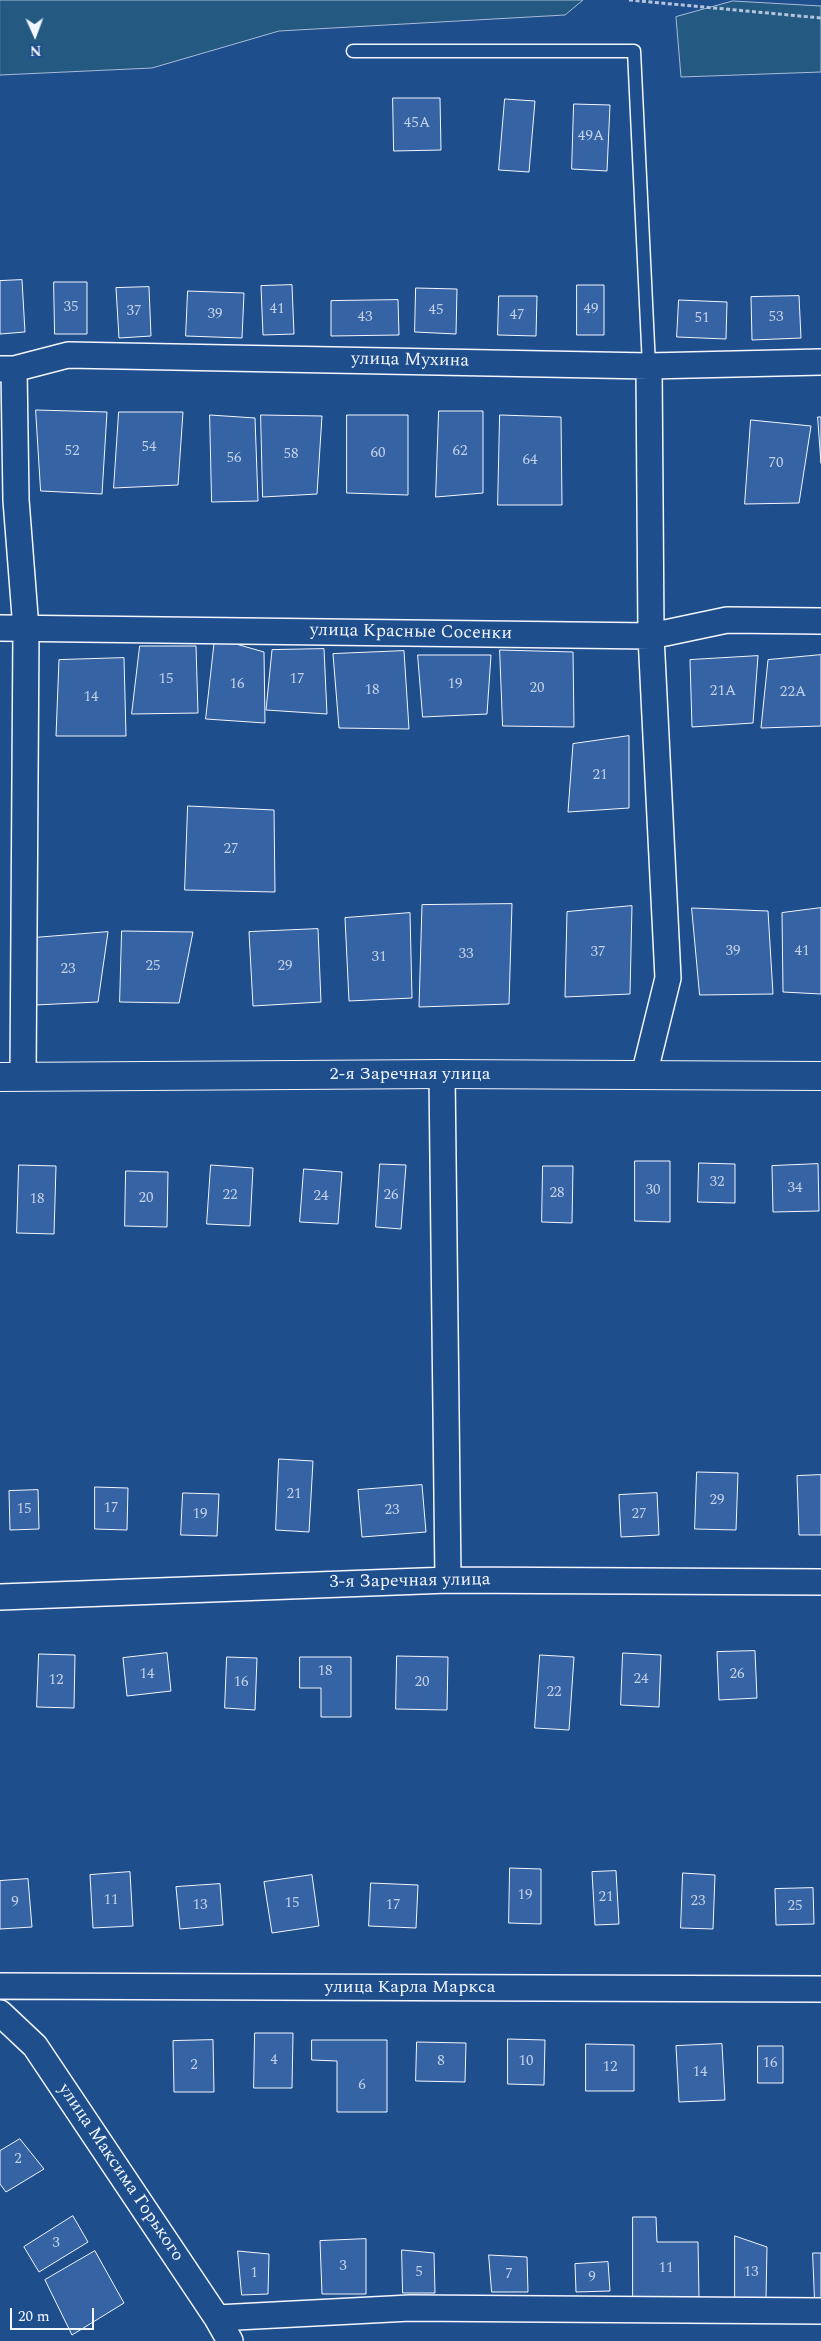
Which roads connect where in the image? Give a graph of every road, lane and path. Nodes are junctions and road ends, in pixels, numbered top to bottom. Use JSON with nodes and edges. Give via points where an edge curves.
{"nodes":[{"id":1,"x":629,"y":0,"type":"edge"},
{"id":2,"x":821,"y":18,"type":"edge"},
{"id":3,"x":353,"y":52,"type":"dead end"},
{"id":4,"x":821,"y":362,"type":"edge"},
{"id":5,"x":649,"y":366,"type":"junction"},
{"id":6,"x":7,"y":369,"type":"edge"},
{"id":7,"x":821,"y":621,"type":"edge"},
{"id":8,"x":0,"y":628,"type":"edge"},
{"id":9,"x":26,"y":628,"type":"junction"},
{"id":10,"x":651,"y":636,"type":"junction"},
{"id":11,"x":442,"y":1074,"type":"junction"},
{"id":12,"x":644,"y":1075,"type":"junction"},
{"id":13,"x":821,"y":1076,"type":"edge"},
{"id":14,"x":11,"y":1077,"type":"edge"},
{"id":15,"x":448,"y":1580,"type":"junction"},
{"id":16,"x":821,"y":1582,"type":"edge"},
{"id":17,"x":0,"y":1596,"type":"edge"},
{"id":18,"x":0,"y":1986,"type":"edge"},
{"id":19,"x":821,"y":1989,"type":"edge"},
{"id":20,"x":0,"y":2013,"type":"edge"},
{"id":21,"x":821,"y":2311,"type":"edge"},
{"id":22,"x":217,"y":2318,"type":"junction"},
{"id":23,"x":230,"y":2341,"type":"edge"}],
"edges":[{"from":1,"to":2,"type":"path"},
{"from":3,"to":5,"type":"lane","via":[[634,51]]},
{"from":4,"to":5,"type":"street","name":"улица Мухина"},
{"from":5,"to":6,"type":"street","name":"улица Мухина","via":[[68,355]]},
{"from":5,"to":10,"type":"street"},
{"from":6,"to":9,"type":"street"},
{"from":7,"to":10,"type":"street","name":"улица Красные Сосенки","via":[[727,620]]},
{"from":8,"to":9,"type":"street","name":"улица Красные Сосенки"},
{"from":9,"to":10,"type":"street","name":"улица Красные Сосенки"},
{"from":9,"to":14,"type":"street"},
{"from":10,"to":12,"type":"street","via":[[668,978]]},
{"from":11,"to":12,"type":"main road","name":"2-я Заречная улица"},
{"from":11,"to":14,"type":"main road","name":"2-я Заречная улица"},
{"from":11,"to":15,"type":"street"},
{"from":12,"to":13,"type":"main road","name":"2-я Заречная улица"},
{"from":15,"to":16,"type":"street","name":"3-я Заречная улица"},
{"from":15,"to":17,"type":"street","name":"3-я Заречная улица"},
{"from":18,"to":19,"type":"street","name":"улица Карла Маркса"},
{"from":20,"to":22,"type":"street","name":"улица Максима Горького","via":[[34,2046]]},
{"from":21,"to":22,"type":"street","via":[[410,2308]]},
{"from":22,"to":23,"type":"street","name":"улица Максима Горького"}]}
